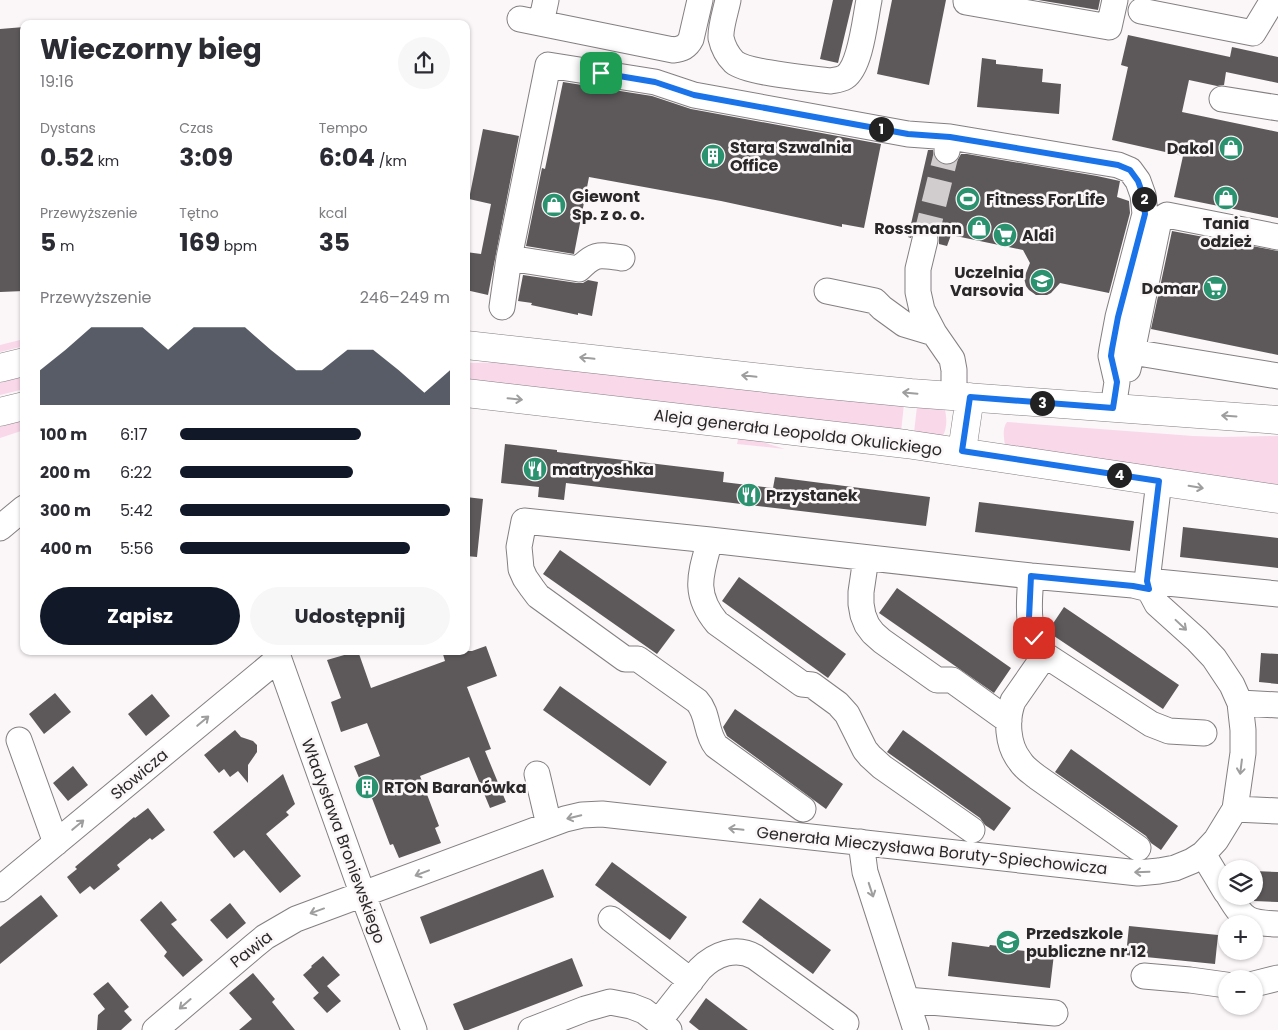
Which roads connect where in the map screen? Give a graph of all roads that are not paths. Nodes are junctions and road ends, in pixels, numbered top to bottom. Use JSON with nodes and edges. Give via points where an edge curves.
{"nodes":[{"id":1,"x":700,"y":0,"type":"edge"},
{"id":2,"x":728,"y":0,"type":"edge"},
{"id":3,"x":869,"y":0,"type":"edge"},
{"id":4,"x":966,"y":0,"type":"edge"},
{"id":5,"x":1115,"y":0,"type":"edge"},
{"id":6,"x":1273,"y":0,"type":"edge"},
{"id":7,"x":1141,"y":11,"type":"dead end"},
{"id":8,"x":536,"y":14,"type":"edge"},
{"id":9,"x":1222,"y":99,"type":"dead end"},
{"id":10,"x":1278,"y":108,"type":"edge"},
{"id":11,"x":1278,"y":237,"type":"edge"},
{"id":12,"x":925,"y":240,"type":"tunnel mouth"},
{"id":13,"x":509,"y":258,"type":"junction"},
{"id":14,"x":622,"y":258,"type":"dead end"},
{"id":15,"x":827,"y":291,"type":"dead end"},
{"id":16,"x":502,"y":307,"type":"dead end"},
{"id":17,"x":934,"y":333,"type":"junction"},
{"id":18,"x":470,"y":345,"type":"edge"},
{"id":19,"x":1122,"y":354,"type":"junction"},
{"id":20,"x":20,"y":363,"type":"edge"},
{"id":21,"x":0,"y":368,"type":"edge"},
{"id":22,"x":1278,"y":376,"type":"edge"},
{"id":23,"x":470,"y":393,"type":"edge"},
{"id":24,"x":1115,"y":395,"type":"junction"},
{"id":25,"x":962,"y":397,"type":"junction"},
{"id":26,"x":20,"y":407,"type":"edge"},
{"id":27,"x":0,"y":412,"type":"edge"},
{"id":28,"x":1278,"y":420,"type":"edge"},
{"id":29,"x":962,"y":451,"type":"junction"},
{"id":30,"x":1159,"y":481,"type":"junction"},
{"id":31,"x":1278,"y":500,"type":"edge"},
{"id":32,"x":20,"y":511,"type":"edge"},
{"id":33,"x":0,"y":528,"type":"edge"},
{"id":34,"x":710,"y":540,"type":"junction"},
{"id":35,"x":866,"y":558,"type":"junction"},
{"id":36,"x":1031,"y":576,"type":"junction"},
{"id":37,"x":1148,"y":585,"type":"junction"},
{"id":38,"x":1278,"y":594,"type":"edge"},
{"id":39,"x":277,"y":655,"type":"edge"},
{"id":40,"x":1045,"y":656,"type":"junction"},
{"id":41,"x":1240,"y":703,"type":"junction"},
{"id":42,"x":1278,"y":705,"type":"edge"},
{"id":43,"x":1009,"y":721,"type":"junction"},
{"id":44,"x":1204,"y":734,"type":"dead end"},
{"id":45,"x":20,"y":740,"type":"dead end"},
{"id":46,"x":537,"y":774,"type":"dead end"},
{"id":47,"x":803,"y":808,"type":"dead end"},
{"id":48,"x":1235,"y":809,"type":"junction"},
{"id":49,"x":1278,"y":811,"type":"edge"},
{"id":50,"x":549,"y":825,"type":"junction"},
{"id":51,"x":972,"y":830,"type":"dead end"},
{"id":52,"x":861,"y":842,"type":"junction"},
{"id":53,"x":56,"y":843,"type":"junction"},
{"id":54,"x":1138,"y":848,"type":"dead end"},
{"id":55,"x":1203,"y":854,"type":"junction"},
{"id":56,"x":1218,"y":879,"type":"edge"},
{"id":57,"x":0,"y":889,"type":"edge"},
{"id":58,"x":363,"y":895,"type":"junction"},
{"id":59,"x":1234,"y":905,"type":"edge"},
{"id":60,"x":611,"y":919,"type":"dead end"},
{"id":61,"x":1278,"y":924,"type":"edge"},
{"id":62,"x":1144,"y":976,"type":"dead end"},
{"id":63,"x":1278,"y":978,"type":"edge"},
{"id":64,"x":690,"y":981,"type":"junction"},
{"id":65,"x":1263,"y":982,"type":"edge"},
{"id":66,"x":1218,"y":984,"type":"edge"},
{"id":67,"x":906,"y":1000,"type":"junction"},
{"id":68,"x":1055,"y":1013,"type":"dead end"},
{"id":69,"x":846,"y":1023,"type":"dead end"},
{"id":70,"x":664,"y":1026,"type":"edge"},
{"id":71,"x":155,"y":1030,"type":"edge"},
{"id":72,"x":414,"y":1030,"type":"edge"},
{"id":73,"x":531,"y":1030,"type":"edge"},
{"id":74,"x":916,"y":1030,"type":"edge"}],
"edges":[{"from":1,"to":8,"type":"street","via":[[689,44],[674,50]]},
{"from":2,"to":3,"type":"street","via":[[721,36],[723,45],[735,62],[754,70],[830,81],[844,77],[854,65]]},
{"from":4,"to":5,"type":"street","via":[[1109,27]]},
{"from":6,"to":7,"type":"street","via":[[1253,33]]},
{"from":9,"to":10,"type":"street"},
{"from":11,"to":19,"type":"street","via":[[1167,215],[1159,220]]},
{"from":12,"to":17,"type":"street","via":[[918,269],[918,292],[922,310]]},
{"from":13,"to":14,"type":"street","via":[[579,269],[598,255]]},
{"from":13,"to":16,"type":"street"},
{"from":13,"to":19,"type":"street","via":[[548,65],[655,82],[694,95],[949,144],[1118,165],[1130,170],[1143,195],[1145,214],[1118,317]]},
{"from":15,"to":17,"type":"street","via":[[874,301],[904,324]]},
{"from":17,"to":25,"type":"street","via":[[952,358]]},
{"from":25,"to":18,"type":"main road","one_way":true},
{"from":19,"to":22,"type":"street"},
{"from":19,"to":24,"type":"street","via":[[1127,370]]},
{"from":20,"to":21,"type":"main road"},
{"from":23,"to":29,"type":"main road","name":"Aleja generała Leopolda Okulickiego","one_way":true},
{"from":24,"to":25,"type":"main road"},
{"from":28,"to":24,"type":"main road","one_way":true},
{"from":25,"to":29,"type":"main road"},
{"from":26,"to":27,"type":"main road"},
{"from":29,"to":30,"type":"main road","name":"Aleja generała Leopolda Okulickiego"},
{"from":30,"to":31,"type":"main road","name":"Aleja generała Leopolda Okulickiego","one_way":true},
{"from":30,"to":37,"type":"street"},
{"from":32,"to":33,"type":"street"},
{"from":34,"to":35,"type":"street"},
{"from":34,"to":47,"type":"street","via":[[524,522],[520,547],[522,568],[538,596],[626,659],[638,659],[697,700],[704,710],[708,733],[716,746]]},
{"from":34,"to":51,"type":"street","via":[[700,585],[705,606],[717,623],[802,684],[812,685],[838,704],[870,756]]},
{"from":35,"to":36,"type":"street"},
{"from":35,"to":43,"type":"street","via":[[861,604],[873,633],[938,680],[952,680]]},
{"from":36,"to":37,"type":"street"},
{"from":36,"to":40,"type":"street","via":[[1031,628]]},
{"from":37,"to":38,"type":"street"},
{"from":37,"to":41,"type":"street","name":"Generała Mieczysława Boruty-Spiechowicza","one_way":true,"via":[[1157,604],[1214,658]]},
{"from":53,"to":39,"type":"street","name":"Słowicza","one_way":true},
{"from":39,"to":58,"type":"street","name":"Władysława Broniewskiego"},
{"from":40,"to":43,"type":"street","via":[[1013,701]]},
{"from":40,"to":44,"type":"street","via":[[1151,724],[1169,731]]},
{"from":41,"to":42,"type":"street"},
{"from":41,"to":48,"type":"street","name":"Generała Mieczysława Boruty-Spiechowicza","one_way":true,"via":[[1243,752]]},
{"from":43,"to":54,"type":"street","via":[[1014,753],[1025,768]]},
{"from":45,"to":53,"type":"street"},
{"from":46,"to":50,"type":"street"},
{"from":48,"to":49,"type":"street"},
{"from":48,"to":55,"type":"street","name":"Generała Mieczysława Boruty-Spiechowicza"},
{"from":52,"to":50,"type":"street","name":"Generała Mieczysława Boruty-Spiechowicza","one_way":true,"via":[[602,814],[582,815]]},
{"from":50,"to":58,"type":"street","name":"Generała Mieczysława Boruty-Spiechowicza","one_way":true},
{"from":55,"to":52,"type":"street","name":"Generała Mieczysława Boruty-Spiechowicza","one_way":true,"via":[[1175,868],[1138,873]]},
{"from":52,"to":67,"type":"street","one_way":true,"via":[[865,872]]},
{"from":53,"to":57,"type":"street","name":"Słowicza"},
{"from":55,"to":56,"type":"street"},
{"from":58,"to":71,"type":"street","name":"Pawia","one_way":true,"via":[[296,919],[265,937]]},
{"from":58,"to":72,"type":"street","name":"Władysława Broniewskiego"},
{"from":59,"to":61,"type":"street","via":[[1251,922]]},
{"from":60,"to":64,"type":"street"},
{"from":62,"to":66,"type":"street"},
{"from":63,"to":65,"type":"street"},
{"from":64,"to":69,"type":"street","via":[[706,963],[721,955],[748,953]]},
{"from":64,"to":70,"type":"street"},
{"from":67,"to":68,"type":"street"},
{"from":67,"to":74,"type":"street"},
{"from":70,"to":73,"type":"street","via":[[644,1011],[610,1002]]}]}
